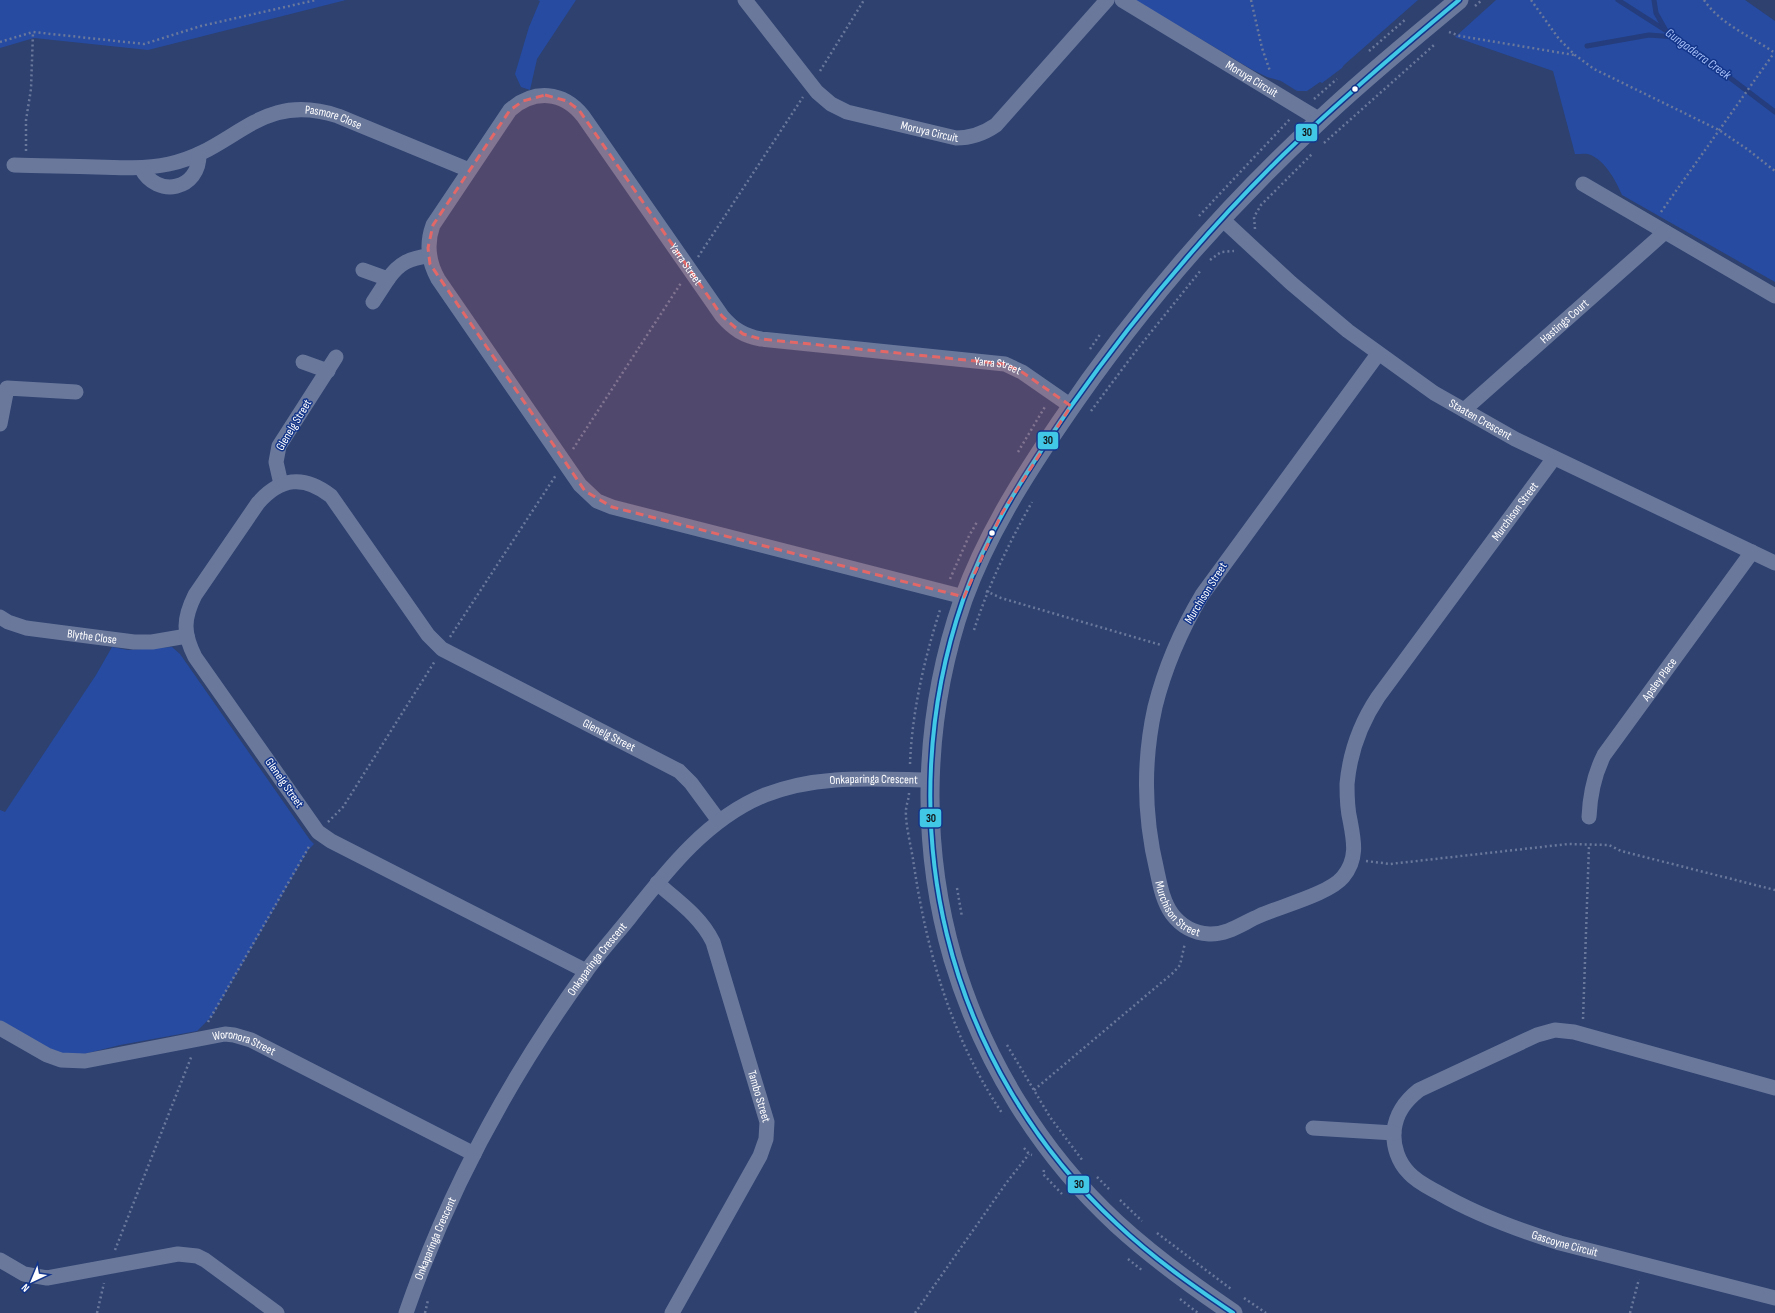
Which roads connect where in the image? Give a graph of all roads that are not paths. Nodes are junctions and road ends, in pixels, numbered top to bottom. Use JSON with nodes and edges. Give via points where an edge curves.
{"nodes":[{"id":1,"x":745,"y":0,"type":"edge"},
{"id":2,"x":1107,"y":0,"type":"edge"},
{"id":3,"x":1122,"y":0,"type":"edge"},
{"id":4,"x":1464,"y":5,"type":"edge"},
{"id":5,"x":1320,"y":120,"type":"junction"},
{"id":6,"x":200,"y":154,"type":"junction"},
{"id":7,"x":20,"y":165,"type":"road end"},
{"id":8,"x":141,"y":168,"type":"junction"},
{"id":9,"x":469,"y":170,"type":"junction"},
{"id":10,"x":1583,"y":184,"type":"dead end"},
{"id":11,"x":1222,"y":219,"type":"junction"},
{"id":12,"x":1665,"y":232,"type":"junction"},
{"id":13,"x":429,"y":256,"type":"junction"},
{"id":14,"x":363,"y":270,"type":"dead end"},
{"id":15,"x":388,"y":279,"type":"junction"},
{"id":16,"x":1775,"y":296,"type":"edge"},
{"id":17,"x":373,"y":302,"type":"dead end"},
{"id":18,"x":1378,"y":354,"type":"junction"},
{"id":19,"x":336,"y":357,"type":"dead end"},
{"id":20,"x":303,"y":362,"type":"dead end"},
{"id":21,"x":328,"y":371,"type":"junction"},
{"id":22,"x":76,"y":392,"type":"dead end"},
{"id":23,"x":1071,"y":406,"type":"junction"},
{"id":24,"x":1464,"y":410,"type":"junction"},
{"id":25,"x":0,"y":424,"type":"edge"},
{"id":26,"x":1554,"y":458,"type":"junction"},
{"id":27,"x":281,"y":484,"type":"junction"},
{"id":28,"x":1752,"y":552,"type":"junction"},
{"id":29,"x":1775,"y":563,"type":"edge"},
{"id":30,"x":967,"y":589,"type":"junction"},
{"id":31,"x":0,"y":617,"type":"edge"},
{"id":32,"x":186,"y":636,"type":"junction"},
{"id":33,"x":930,"y":780,"type":"junction"},
{"id":34,"x":1589,"y":817,"type":"dead end"},
{"id":35,"x":719,"y":821,"type":"junction"},
{"id":36,"x":657,"y":883,"type":"junction"},
{"id":37,"x":586,"y":971,"type":"junction"},
{"id":38,"x":0,"y":1028,"type":"edge"},
{"id":39,"x":1775,"y":1088,"type":"edge"},
{"id":40,"x":1313,"y":1128,"type":"dead end"},
{"id":41,"x":1394,"y":1133,"type":"junction"},
{"id":42,"x":474,"y":1154,"type":"junction"},
{"id":43,"x":0,"y":1260,"type":"edge"},
{"id":44,"x":1774,"y":1296,"type":"edge"},
{"id":45,"x":408,"y":1312,"type":"edge"},
{"id":46,"x":277,"y":1313,"type":"edge"},
{"id":47,"x":672,"y":1313,"type":"edge"},
{"id":48,"x":1233,"y":1313,"type":"edge"}],
"edges":[{"from":1,"to":2,"type":"street","name":"Moruya Circuit","via":[[817,92],[831,104],[847,112],[956,138],[973,137],[996,125]]},
{"from":3,"to":5,"type":"street","name":"Moruya Circuit"},
{"from":4,"to":5,"type":"street","via":[[1354,89]]},
{"from":5,"to":11,"type":"street"},
{"from":6,"to":8,"type":"street","name":"Pasmore Close","via":[[171,164]]},
{"from":6,"to":8,"type":"street","via":[[195,173],[188,181],[174,187],[154,183],[146,177]]},
{"from":6,"to":9,"type":"street","name":"Pasmore Close","via":[[263,117],[301,109],[338,116]]},
{"from":7,"to":8,"type":"street","name":"Pasmore Close"},
{"from":9,"to":13,"type":"street","name":"Yarra Street","via":[[433,225],[429,240]]},
{"from":9,"to":23,"type":"street","name":"Yarra Street","via":[[516,105],[538,96],[560,98],[573,105],[583,116],[722,316],[743,334],[761,339],[996,363],[1014,368]]},
{"from":10,"to":12,"type":"street"},
{"from":11,"to":18,"type":"street","name":"Staaten Crescent","via":[[1319,307]]},
{"from":11,"to":23,"type":"street","via":[[1128,329]]},
{"from":12,"to":16,"type":"street"},
{"from":12,"to":24,"type":"street","name":"Hastings Court"},
{"from":13,"to":15,"type":"street","via":[[406,261],[396,268]]},
{"from":13,"to":30,"type":"street","name":"Yarra Street","via":[[438,280],[580,485],[597,501],[945,593]]},
{"from":14,"to":15,"type":"street"},
{"from":15,"to":17,"type":"street"},
{"from":18,"to":24,"type":"street","name":"Staaten Crescent"},
{"from":18,"to":26,"type":"street","name":"Murchison Street","via":[[1216,574],[1189,616],[1161,684],[1150,732],[1146,781],[1149,830],[1158,878],[1169,909],[1179,922],[1189,929],[1216,934],[1228,930],[1267,912],[1329,889],[1347,872],[1354,850],[1348,802],[1348,770],[1362,724],[1378,697]]},
{"from":19,"to":21,"type":"street","name":"Glenelg Street"},
{"from":20,"to":21,"type":"street"},
{"from":21,"to":27,"type":"street","name":"Glenelg Street","via":[[279,446],[276,462]]},
{"from":22,"to":25,"type":"street","via":[[7,388]]},
{"from":23,"to":30,"type":"street","via":[[1002,513]]},
{"from":24,"to":26,"type":"street","name":"Staaten Crescent"},
{"from":26,"to":28,"type":"street","name":"Staaten Crescent"},
{"from":27,"to":32,"type":"street","name":"Glenelg Street","via":[[268,491],[258,503],[195,595],[187,615]]},
{"from":27,"to":35,"type":"street","name":"Glenelg Street","via":[[312,484],[331,496],[428,635],[442,649],[672,766],[691,783]]},
{"from":28,"to":29,"type":"street","name":"Staaten Crescent"},
{"from":28,"to":34,"type":"street","name":"Apsley Place","via":[[1604,755],[1594,779]]},
{"from":30,"to":33,"type":"street","via":[[948,650],[934,718]]},
{"from":31,"to":32,"type":"street","name":"Blythe Close","via":[[26,628],[134,642],[152,642]]},
{"from":32,"to":37,"type":"street","name":"Glenelg Street","via":[[195,657],[318,832],[331,841]]},
{"from":33,"to":35,"type":"street","name":"Onkaparinga Crescent","via":[[836,779],[800,784],[755,800]]},
{"from":33,"to":48,"type":"street","via":[[932,853],[947,938],[969,1007],[997,1068],[1043,1140],[1071,1177],[1094,1201],[1142,1246]]},
{"from":35,"to":36,"type":"street","name":"Onkaparinga Crescent","via":[[691,846]]},
{"from":36,"to":37,"type":"street","name":"Onkaparinga Crescent"},
{"from":36,"to":47,"type":"street","name":"Tambo Street","via":[[697,917],[713,942],[767,1122],[766,1140],[760,1156]]},
{"from":37,"to":42,"type":"street","name":"Onkaparinga Crescent","via":[[515,1078]]},
{"from":38,"to":42,"type":"street","name":"Woronora Street","via":[[47,1055],[61,1060],[85,1061],[225,1034],[234,1035],[251,1040]]},
{"from":39,"to":41,"type":"street","name":"Gascoyne Circuit","via":[[1582,1034],[1565,1030],[1546,1032],[1426,1086],[1412,1095],[1398,1116]]},
{"from":40,"to":41,"type":"street"},
{"from":41,"to":44,"type":"street","name":"Gascoyne Circuit","via":[[1397,1154],[1408,1172],[1447,1198],[1482,1214],[1560,1243]]},
{"from":42,"to":45,"type":"street","name":"Onkaparinga Crescent","via":[[438,1231]]},
{"from":43,"to":46,"type":"street","via":[[24,1274],[47,1278],[178,1254],[197,1256]]}]}
